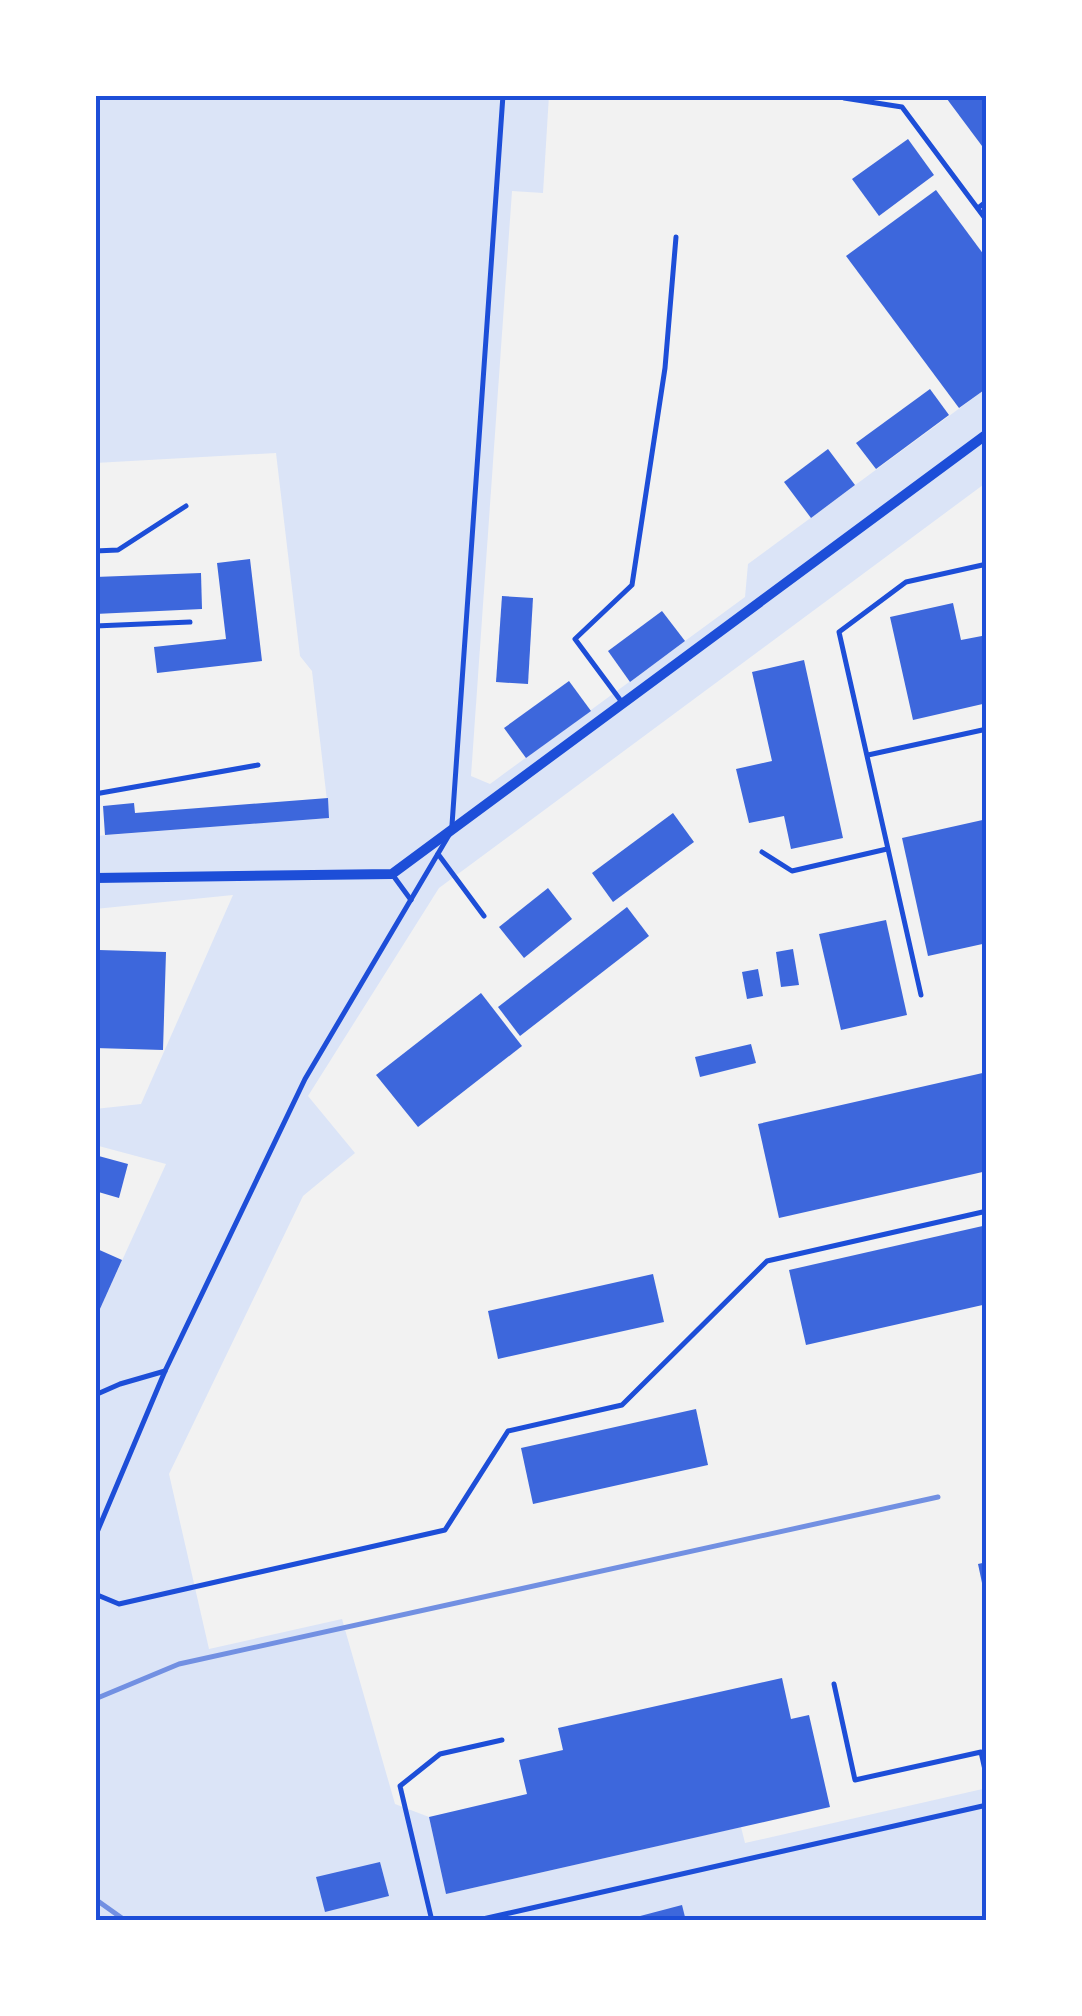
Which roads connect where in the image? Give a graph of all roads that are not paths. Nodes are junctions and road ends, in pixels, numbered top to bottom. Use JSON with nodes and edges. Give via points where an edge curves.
{"nodes":[{"id":1,"x":503,"y":95,"type":"edge"},
{"id":2,"x":844,"y":98,"type":"dead end"},
{"id":3,"x":987,"y":201,"type":"edge"},
{"id":4,"x":978,"y":208,"type":"junction"},
{"id":5,"x":987,"y":221,"type":"edge"},
{"id":6,"x":676,"y":237,"type":"dead end"},
{"id":7,"x":987,"y":434,"type":"edge"},
{"id":8,"x":186,"y":506,"type":"dead end"},
{"id":9,"x":95,"y":551,"type":"edge"},
{"id":10,"x":987,"y":564,"type":"edge"},
{"id":11,"x":190,"y":622,"type":"dead end"},
{"id":12,"x":95,"y":626,"type":"edge"},
{"id":13,"x":623,"y":704,"type":"junction"},
{"id":14,"x":987,"y":728,"type":"edge"},
{"id":15,"x":867,"y":756,"type":"junction"},
{"id":16,"x":258,"y":765,"type":"dead end"},
{"id":17,"x":95,"y":794,"type":"edge"},
{"id":18,"x":452,"y":830,"type":"junction"},
{"id":19,"x":888,"y":849,"type":"junction"},
{"id":20,"x":434,"y":850,"type":"junction"},
{"id":21,"x":762,"y":852,"type":"dead end"},
{"id":22,"x":392,"y":874,"type":"junction"},
{"id":23,"x":95,"y":878,"type":"edge"},
{"id":24,"x":411,"y":900,"type":"junction"},
{"id":25,"x":484,"y":916,"type":"dead end"},
{"id":26,"x":920,"y":995,"type":"dead end"},
{"id":27,"x":987,"y":1211,"type":"edge"},
{"id":28,"x":165,"y":1370,"type":"junction"},
{"id":29,"x":95,"y":1395,"type":"edge"},
{"id":30,"x":95,"y":1537,"type":"edge"},
{"id":31,"x":95,"y":1594,"type":"edge"},
{"id":32,"x":834,"y":1684,"type":"dead end"},
{"id":33,"x":502,"y":1740,"type":"dead end"},
{"id":34,"x":987,"y":1780,"type":"edge"},
{"id":35,"x":987,"y":1805,"type":"edge"},
{"id":36,"x":432,"y":1921,"type":"edge"},
{"id":37,"x":474,"y":1921,"type":"edge"}],
"edges":[{"from":1,"to":18,"type":"lane"},
{"from":2,"to":4,"type":"lane","via":[[902,107]]},
{"from":3,"to":4,"type":"lane"},
{"from":4,"to":5,"type":"lane"},
{"from":6,"to":13,"type":"lane","via":[[665,368],[632,586],[575,639]]},
{"from":7,"to":13,"type":"street"},
{"from":8,"to":9,"type":"lane","via":[[118,550]]},
{"from":10,"to":15,"type":"lane","via":[[906,582],[839,632]]},
{"from":11,"to":12,"type":"lane"},
{"from":13,"to":18,"type":"street"},
{"from":14,"to":15,"type":"lane"},
{"from":15,"to":19,"type":"lane"},
{"from":16,"to":17,"type":"lane"},
{"from":18,"to":20,"type":"street"},
{"from":19,"to":21,"type":"lane","via":[[792,871]]},
{"from":19,"to":26,"type":"lane"},
{"from":20,"to":22,"type":"street"},
{"from":20,"to":24,"type":"lane"},
{"from":20,"to":25,"type":"lane"},
{"from":22,"to":23,"type":"street"},
{"from":22,"to":24,"type":"lane"},
{"from":24,"to":28,"type":"lane","via":[[305,1079]]},
{"from":27,"to":31,"type":"lane","via":[[767,1261],[622,1405],[508,1431],[445,1530],[119,1604]]},
{"from":28,"to":29,"type":"lane"},
{"from":28,"to":30,"type":"lane"},
{"from":32,"to":34,"type":"lane","via":[[855,1780],[981,1752]]},
{"from":33,"to":36,"type":"lane","via":[[440,1754],[400,1786]]},
{"from":35,"to":37,"type":"lane"}]}
